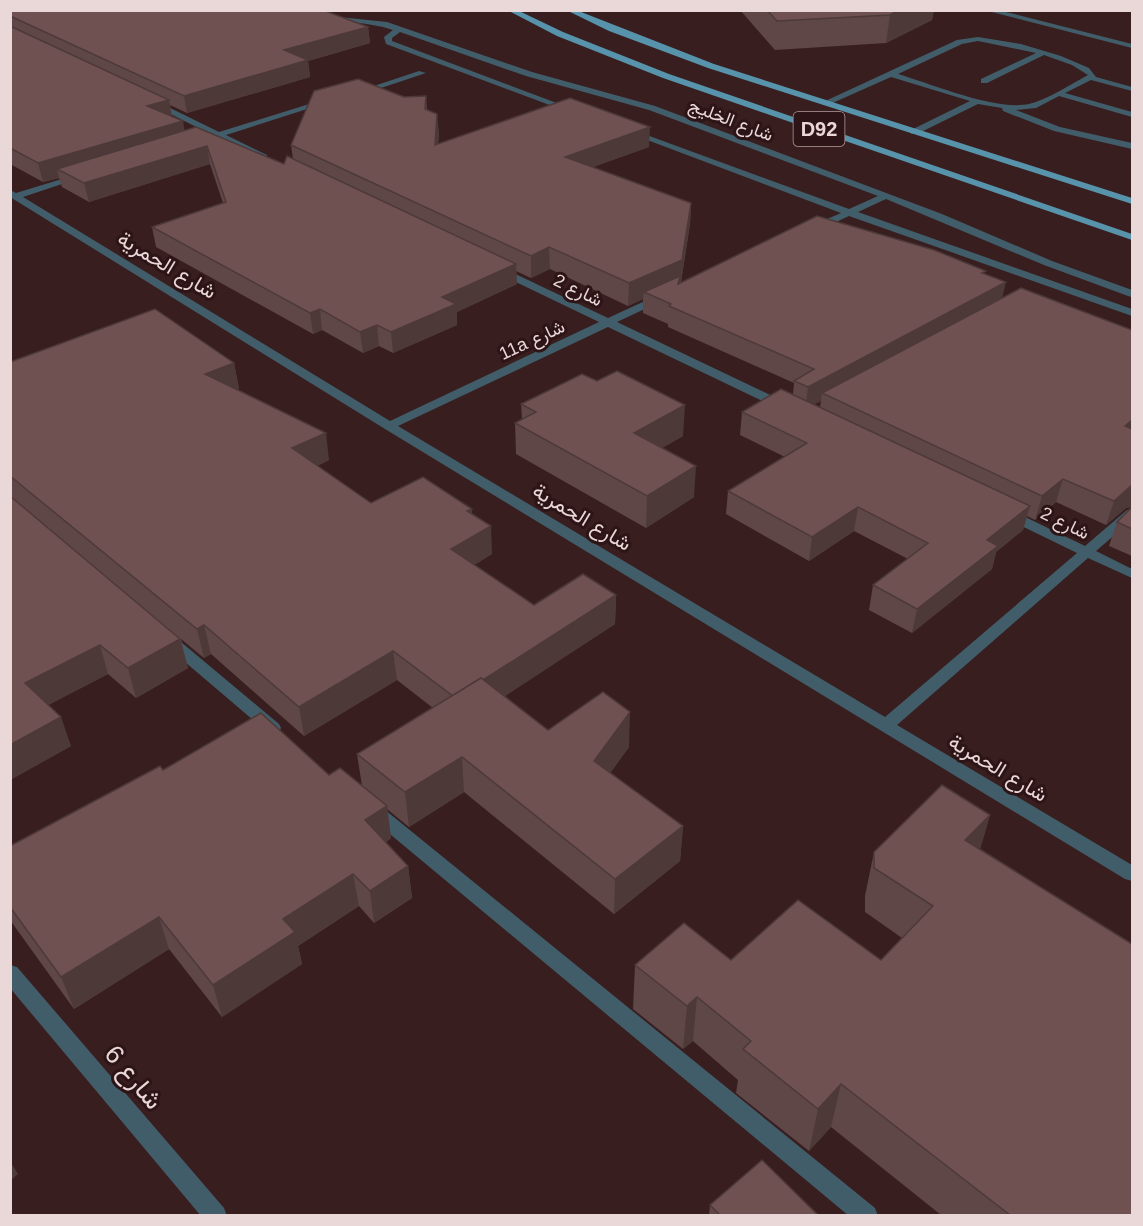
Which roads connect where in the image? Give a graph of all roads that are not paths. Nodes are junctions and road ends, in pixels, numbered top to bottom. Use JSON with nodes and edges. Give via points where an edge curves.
{"nodes":[{"id":1,"x":307,"y":10,"type":"edge"},
{"id":2,"x":510,"y":10,"type":"edge"},
{"id":3,"x":569,"y":10,"type":"edge"},
{"id":4,"x":987,"y":10,"type":"edge"},
{"id":5,"x":399,"y":29,"type":"junction"},
{"id":6,"x":1132,"y":46,"type":"edge"},
{"id":7,"x":1042,"y":53,"type":"junction"},
{"id":8,"x":508,"y":68,"type":"junction"},
{"id":9,"x":422,"y":74,"type":"dead end"},
{"id":10,"x":891,"y":74,"type":"junction"},
{"id":11,"x":481,"y":76,"type":"junction"},
{"id":12,"x":1091,"y":78,"type":"junction"},
{"id":13,"x":984,"y":81,"type":"dead end"},
{"id":14,"x":1132,"y":89,"type":"edge"},
{"id":15,"x":354,"y":94,"type":"edge"},
{"id":16,"x":1059,"y":94,"type":"junction"},
{"id":17,"x":146,"y":100,"type":"edge"},
{"id":18,"x":331,"y":100,"type":"edge"},
{"id":19,"x":977,"y":102,"type":"junction"},
{"id":20,"x":825,"y":103,"type":"junction"},
{"id":21,"x":1001,"y":107,"type":"junction"},
{"id":22,"x":581,"y":113,"type":"edge"},
{"id":23,"x":1132,"y":114,"type":"edge"},
{"id":24,"x":615,"y":126,"type":"edge"},
{"id":25,"x":914,"y":132,"type":"junction"},
{"id":26,"x":212,"y":136,"type":"junction"},
{"id":27,"x":1132,"y":146,"type":"edge"},
{"id":28,"x":274,"y":161,"type":"edge"},
{"id":29,"x":82,"y":176,"type":"edge"},
{"id":30,"x":13,"y":195,"type":"edge"},
{"id":31,"x":886,"y":196,"type":"junction"},
{"id":32,"x":1132,"y":201,"type":"edge"},
{"id":33,"x":850,"y":213,"type":"junction"},
{"id":34,"x":807,"y":232,"type":"edge"},
{"id":35,"x":1132,"y":237,"type":"edge"},
{"id":36,"x":485,"y":263,"type":"edge"},
{"id":37,"x":1048,"y":263,"type":"junction"},
{"id":38,"x":1044,"y":286,"type":"junction"},
{"id":39,"x":671,"y":294,"type":"edge"},
{"id":40,"x":1132,"y":294,"type":"edge"},
{"id":41,"x":1132,"y":313,"type":"edge"},
{"id":42,"x":608,"y":322,"type":"junction"},
{"id":43,"x":794,"y":412,"type":"edge"},
{"id":44,"x":389,"y":426,"type":"junction"},
{"id":45,"x":999,"y":510,"type":"edge"},
{"id":46,"x":1132,"y":513,"type":"edge"},
{"id":47,"x":1086,"y":551,"type":"junction"},
{"id":48,"x":1132,"y":574,"type":"edge"},
{"id":49,"x":160,"y":632,"type":"edge"},
{"id":50,"x":886,"y":725,"type":"junction"},
{"id":51,"x":285,"y":738,"type":"edge"},
{"id":52,"x":359,"y":799,"type":"edge"},
{"id":53,"x":1132,"y":874,"type":"edge"},
{"id":54,"x":10,"y":973,"type":"edge"},
{"id":55,"x":216,"y":1215,"type":"edge"},
{"id":56,"x":867,"y":1215,"type":"edge"}],
"edges":[{"from":1,"to":5,"type":"street","name":"شارع الخليج"},
{"from":2,"to":35,"type":"main road","name":"شارع الخليج","number":"D92","via":[[675,79]]},
{"from":3,"to":20,"type":"main road","number":"D92","via":[[711,66]]},
{"from":4,"to":6,"type":"street"},
{"from":5,"to":8,"type":"street","name":"شارع الخليج"},
{"from":5,"to":11,"type":"street","via":[[388,37],[389,42]]},
{"from":7,"to":10,"type":"street","via":[[1001,40],[968,40]]},
{"from":7,"to":12,"type":"street","via":[[1088,69]]},
{"from":7,"to":13,"type":"street"},
{"from":8,"to":11,"type":"street"},
{"from":8,"to":31,"type":"street","name":"شارع الخليج","via":[[652,108]]},
{"from":9,"to":15,"type":"street"},
{"from":10,"to":19,"type":"street"},
{"from":10,"to":20,"type":"street"},
{"from":11,"to":22,"type":"street"},
{"from":12,"to":14,"type":"street"},
{"from":12,"to":16,"type":"street"},
{"from":16,"to":21,"type":"street","via":[[1033,105]]},
{"from":16,"to":23,"type":"street"},
{"from":17,"to":26,"type":"street"},
{"from":18,"to":26,"type":"street"},
{"from":19,"to":21,"type":"street"},
{"from":19,"to":25,"type":"street"},
{"from":20,"to":25,"type":"main road","number":"D92"},
{"from":21,"to":27,"type":"street","via":[[1051,127]]},
{"from":24,"to":33,"type":"street"},
{"from":25,"to":32,"type":"main road","number":"D92"},
{"from":26,"to":28,"type":"street"},
{"from":29,"to":30,"type":"street"},
{"from":30,"to":44,"type":"street","name":"شارع الحمرية"},
{"from":31,"to":33,"type":"street"},
{"from":31,"to":37,"type":"street","name":"شارع الخليج"},
{"from":33,"to":34,"type":"street"},
{"from":33,"to":38,"type":"street"},
{"from":36,"to":42,"type":"street","name":"شارع 2"},
{"from":37,"to":38,"type":"street"},
{"from":37,"to":40,"type":"street","name":"شارع الخليج"},
{"from":38,"to":41,"type":"street"},
{"from":39,"to":42,"type":"street","name":"11a شارع"},
{"from":42,"to":43,"type":"street","name":"شارع 2"},
{"from":42,"to":44,"type":"street","name":"11a شارع"},
{"from":44,"to":50,"type":"street","name":"شارع الحمرية"},
{"from":45,"to":47,"type":"street","name":"شارع 2"},
{"from":46,"to":47,"type":"street"},
{"from":47,"to":48,"type":"street","name":"شارع 2"},
{"from":47,"to":50,"type":"street"},
{"from":49,"to":51,"type":"street"},
{"from":50,"to":53,"type":"street","name":"شارع الحمرية"},
{"from":52,"to":56,"type":"street"},
{"from":54,"to":55,"type":"street","name":"شارع 6"}]}
